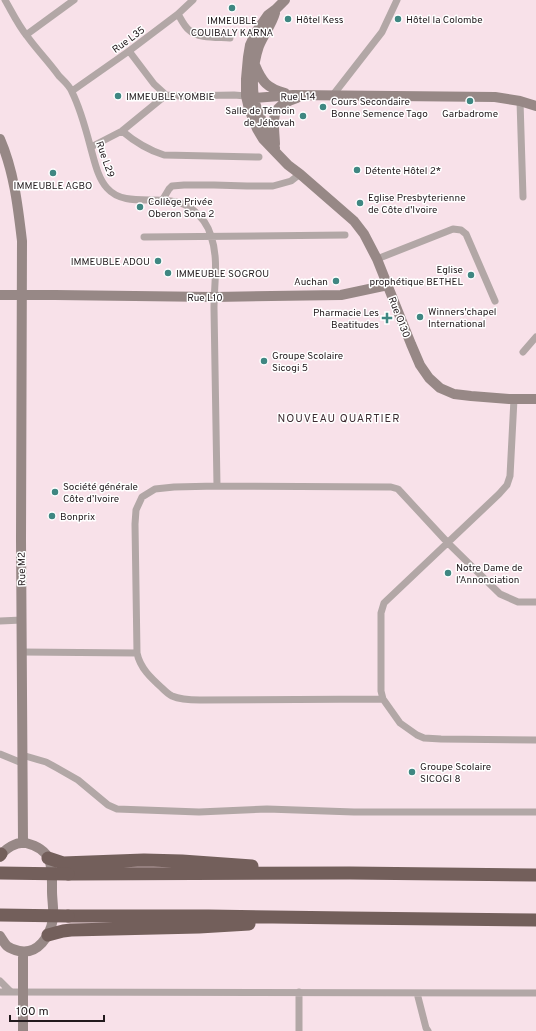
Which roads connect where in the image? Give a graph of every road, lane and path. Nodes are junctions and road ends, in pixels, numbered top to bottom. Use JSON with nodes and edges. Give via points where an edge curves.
{"nodes":[{"id":1,"x":5,"y":0,"type":"edge"},
{"id":2,"x":74,"y":0,"type":"edge"},
{"id":3,"x":193,"y":0,"type":"edge"},
{"id":4,"x":285,"y":0,"type":"edge"},
{"id":5,"x":397,"y":0,"type":"edge"},
{"id":6,"x":276,"y":9,"type":"junction"},
{"id":7,"x":178,"y":14,"type":"junction"},
{"id":8,"x":26,"y":35,"type":"junction"},
{"id":9,"x":230,"y":38,"type":"dead end"},
{"id":10,"x":129,"y":51,"type":"junction"},
{"id":11,"x":255,"y":64,"type":"junction"},
{"id":12,"x":72,"y":91,"type":"junction"},
{"id":13,"x":166,"y":95,"type":"junction"},
{"id":14,"x":293,"y":95,"type":"junction"},
{"id":15,"x":308,"y":95,"type":"junction"},
{"id":16,"x":333,"y":96,"type":"junction"},
{"id":17,"x":250,"y":97,"type":"junction"},
{"id":18,"x":520,"y":101,"type":"junction"},
{"id":19,"x":536,"y":106,"type":"edge"},
{"id":20,"x":122,"y":131,"type":"junction"},
{"id":21,"x":0,"y":139,"type":"edge"},
{"id":22,"x":91,"y":147,"type":"junction"},
{"id":23,"x":275,"y":148,"type":"junction"},
{"id":24,"x":259,"y":157,"type":"dead end"},
{"id":25,"x":281,"y":157,"type":"junction"},
{"id":26,"x":300,"y":174,"type":"junction"},
{"id":27,"x":523,"y":197,"type":"dead end"},
{"id":28,"x":163,"y":200,"type":"junction"},
{"id":29,"x":345,"y":235,"type":"dead end"},
{"id":30,"x":212,"y":236,"type":"junction"},
{"id":31,"x":144,"y":237,"type":"dead end"},
{"id":32,"x":377,"y":259,"type":"junction"},
{"id":33,"x":388,"y":285,"type":"junction"},
{"id":34,"x":0,"y":295,"type":"edge"},
{"id":35,"x":22,"y":296,"type":"junction"},
{"id":36,"x":214,"y":297,"type":"junction"},
{"id":37,"x":495,"y":301,"type":"dead end"},
{"id":38,"x":536,"y":337,"type":"edge"},
{"id":39,"x":523,"y":352,"type":"dead end"},
{"id":40,"x":514,"y":399,"type":"junction"},
{"id":41,"x":536,"y":399,"type":"edge"},
{"id":42,"x":217,"y":486,"type":"junction"},
{"id":43,"x":448,"y":543,"type":"junction"},
{"id":44,"x":536,"y":602,"type":"edge"},
{"id":45,"x":22,"y":620,"type":"junction"},
{"id":46,"x":0,"y":621,"type":"edge"},
{"id":47,"x":22,"y":652,"type":"junction"},
{"id":48,"x":136,"y":652,"type":"junction"},
{"id":49,"x":383,"y":699,"type":"junction"},
{"id":50,"x":536,"y":740,"type":"edge"},
{"id":51,"x":0,"y":754,"type":"edge"},
{"id":52,"x":22,"y":759,"type":"junction"},
{"id":53,"x":536,"y":812,"type":"edge"},
{"id":54,"x":23,"y":843,"type":"junction"},
{"id":55,"x":0,"y":855,"type":"edge"},
{"id":56,"x":48,"y":858,"type":"junction"},
{"id":57,"x":0,"y":873,"type":"edge"},
{"id":58,"x":350,"y":873,"type":"junction"},
{"id":59,"x":536,"y":875,"type":"edge"},
{"id":60,"x":0,"y":915,"type":"edge"},
{"id":61,"x":348,"y":918,"type":"junction"},
{"id":62,"x":501,"y":920,"type":"junction"},
{"id":63,"x":536,"y":920,"type":"edge"},
{"id":64,"x":536,"y":924,"type":"edge"},
{"id":65,"x":0,"y":936,"type":"edge"},
{"id":66,"x":48,"y":936,"type":"junction"},
{"id":67,"x":23,"y":952,"type":"junction"},
{"id":68,"x":0,"y":981,"type":"edge"},
{"id":69,"x":0,"y":992,"type":"edge"},
{"id":70,"x":11,"y":992,"type":"junction"},
{"id":71,"x":23,"y":992,"type":"junction"},
{"id":72,"x":299,"y":992,"type":"junction"},
{"id":73,"x":417,"y":992,"type":"junction"},
{"id":74,"x":536,"y":992,"type":"edge"},
{"id":75,"x":23,"y":1031,"type":"edge"},
{"id":76,"x":299,"y":1031,"type":"edge"},
{"id":77,"x":428,"y":1031,"type":"edge"}],
"edges":[{"from":1,"to":8,"type":"street","name":"Rue L29"},
{"from":2,"to":8,"type":"street"},
{"from":3,"to":7,"type":"street","name":"Rue L35"},
{"from":4,"to":6,"type":"street","name":"Rue O130"},
{"from":5,"to":16,"type":"street","via":[[382,32]]},
{"from":6,"to":11,"type":"street","name":"Rue O130"},
{"from":6,"to":17,"type":"street","name":"Rue O130","via":[[256,32],[250,45],[246,79]]},
{"from":7,"to":9,"type":"street","via":[[188,30],[198,36]]},
{"from":7,"to":10,"type":"street","name":"Rue L35"},
{"from":8,"to":12,"type":"street","name":"Rue L29"},
{"from":10,"to":12,"type":"street","name":"Rue L35"},
{"from":10,"to":13,"type":"street","via":[[154,84]]},
{"from":11,"to":14,"type":"street","via":[[267,85]]},
{"from":11,"to":17,"type":"street","name":"Rue O130"},
{"from":12,"to":22,"type":"street","name":"Rue L29"},
{"from":13,"to":17,"type":"street","name":"Rue L14"},
{"from":13,"to":20,"type":"street"},
{"from":14,"to":15,"type":"street","name":"Rue L14"},
{"from":14,"to":17,"type":"street","name":"Rue L14"},
{"from":15,"to":16,"type":"street","name":"Rue L14"},
{"from":15,"to":23,"type":"street","via":[[287,101],[277,109],[273,123]]},
{"from":16,"to":18,"type":"street","name":"Rue L14","via":[[495,97]]},
{"from":17,"to":23,"type":"street","name":"Rue O130"},
{"from":17,"to":25,"type":"street","name":"Rue O130","via":[[249,110],[262,139]]},
{"from":18,"to":19,"type":"street","name":"Rue L14"},
{"from":18,"to":27,"type":"street"},
{"from":20,"to":22,"type":"street"},
{"from":20,"to":24,"type":"street","via":[[144,147],[164,155]]},
{"from":21,"to":35,"type":"street","name":"Rue M2","via":[[16,195],[22,241]]},
{"from":22,"to":28,"type":"street","name":"Rue L29","via":[[100,178],[109,191],[133,200]]},
{"from":23,"to":25,"type":"street","name":"Rue O130"},
{"from":25,"to":26,"type":"street","name":"Rue O130"},
{"from":26,"to":28,"type":"street","via":[[291,181],[273,186],[172,186]]},
{"from":26,"to":32,"type":"street","name":"Rue O130","via":[[354,221]]},
{"from":28,"to":30,"type":"street","name":"Rue L29","via":[[191,208],[200,216]]},
{"from":29,"to":30,"type":"street"},
{"from":30,"to":31,"type":"street"},
{"from":30,"to":36,"type":"street","name":"Rue L29","via":[[216,260]]},
{"from":32,"to":33,"type":"street","name":"Rue O130"},
{"from":32,"to":37,"type":"street","via":[[453,229],[461,230],[466,234]]},
{"from":33,"to":36,"type":"street","name":"Rue L10","via":[[341,295]]},
{"from":33,"to":40,"type":"street","name":"Rue O130","via":[[420,365],[440,388],[460,395]]},
{"from":34,"to":35,"type":"street","name":"Rue L10"},
{"from":35,"to":36,"type":"street","name":"Rue L10"},
{"from":35,"to":45,"type":"street","name":"Rue M2"},
{"from":36,"to":42,"type":"street","name":"Rue L29"},
{"from":38,"to":39,"type":"street"},
{"from":40,"to":41,"type":"street","name":"Rue O130"},
{"from":40,"to":43,"type":"street","via":[[510,476],[507,485]]},
{"from":42,"to":43,"type":"street","via":[[390,487],[398,489]]},
{"from":42,"to":48,"type":"street","via":[[155,489],[142,497],[136,510],[135,524]]},
{"from":43,"to":44,"type":"street","via":[[500,594],[518,602]]},
{"from":43,"to":49,"type":"street","via":[[384,603],[381,613]]},
{"from":45,"to":46,"type":"street"},
{"from":45,"to":47,"type":"street","name":"Rue M2"},
{"from":47,"to":48,"type":"street"},
{"from":47,"to":52,"type":"street","name":"Rue M2"},
{"from":48,"to":49,"type":"street","via":[[144,670],[154,682],[171,696],[182,699]]},
{"from":49,"to":50,"type":"street","via":[[400,723],[424,738]]},
{"from":51,"to":52,"type":"street"},
{"from":52,"to":53,"type":"street","via":[[46,762],[78,780],[108,805],[117,809],[199,812],[267,809],[354,812]]},
{"from":52,"to":54,"type":"street","name":"Rue M2"},
{"from":54,"to":55,"type":"street","via":[[15,844]]},
{"from":54,"to":56,"type":"street","via":[[35,846]]},
{"from":56,"to":58,"type":"highway","via":[[63,863],[182,861]]},
{"from":56,"to":66,"type":"street","via":[[52,868],[53,919]]},
{"from":57,"to":58,"type":"highway","bridge":true},
{"from":58,"to":59,"type":"highway"},
{"from":60,"to":61,"type":"highway","bridge":true},
{"from":61,"to":62,"type":"highway"},
{"from":61,"to":66,"type":"highway","via":[[199,927],[71,930]]},
{"from":62,"to":63,"type":"highway"},
{"from":62,"to":64,"type":"highway"},
{"from":65,"to":67,"type":"street","via":[[6,945]]},
{"from":66,"to":67,"type":"street","via":[[40,946]]},
{"from":67,"to":71,"type":"street"},
{"from":68,"to":70,"type":"street"},
{"from":69,"to":70,"type":"street"},
{"from":70,"to":71,"type":"street"},
{"from":71,"to":72,"type":"street"},
{"from":71,"to":75,"type":"street"},
{"from":72,"to":73,"type":"street"},
{"from":72,"to":76,"type":"street"},
{"from":73,"to":74,"type":"street"},
{"from":73,"to":77,"type":"street"}]}
